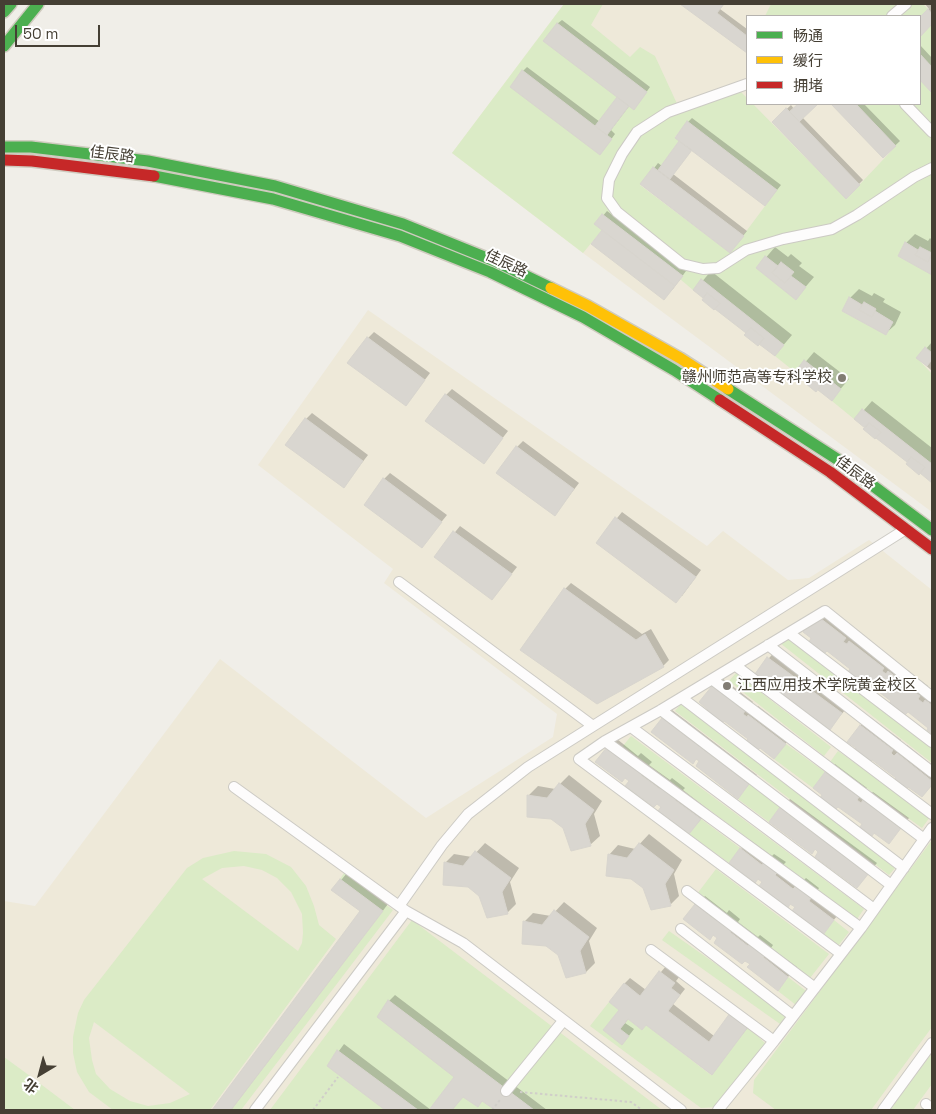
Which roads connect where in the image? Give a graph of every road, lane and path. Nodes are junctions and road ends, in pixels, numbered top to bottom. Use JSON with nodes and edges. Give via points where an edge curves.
{"nodes":[{"id":1,"x":11,"y":4,"type":"edge"},
{"id":2,"x":38,"y":4,"type":"edge"},
{"id":3,"x":906,"y":4,"type":"edge"},
{"id":4,"x":4,"y":12,"type":"edge"},
{"id":5,"x":893,"y":15,"type":"edge"},
{"id":6,"x":4,"y":46,"type":"edge"},
{"id":7,"x":746,"y":84,"type":"edge"},
{"id":8,"x":907,"y":105,"type":"edge"},
{"id":9,"x":932,"y":132,"type":"edge"},
{"id":10,"x":4,"y":147,"type":"edge"},
{"id":11,"x":4,"y":160,"type":"edge"},
{"id":12,"x":932,"y":168,"type":"edge"},
{"id":13,"x":906,"y":529,"type":"junction"},
{"id":14,"x":932,"y":530,"type":"edge"},
{"id":15,"x":932,"y":549,"type":"edge"},
{"id":16,"x":399,"y":582,"type":"dead end"},
{"id":17,"x":789,"y":633,"type":"junction"},
{"id":18,"x":768,"y":645,"type":"junction"},
{"id":19,"x":736,"y":666,"type":"junction"},
{"id":20,"x":713,"y":680,"type":"junction"},
{"id":21,"x":932,"y":697,"type":"edge"},
{"id":22,"x":682,"y":698,"type":"junction"},
{"id":23,"x":661,"y":710,"type":"junction"},
{"id":24,"x":593,"y":726,"type":"junction"},
{"id":25,"x":631,"y":727,"type":"junction"},
{"id":26,"x":605,"y":741,"type":"junction"},
{"id":27,"x":932,"y":742,"type":"edge"},
{"id":28,"x":932,"y":772,"type":"edge"},
{"id":29,"x":234,"y":787,"type":"dead end"},
{"id":30,"x":932,"y":814,"type":"edge"},
{"id":31,"x":932,"y":828,"type":"edge"},
{"id":32,"x":924,"y":839,"type":"junction"},
{"id":33,"x":904,"y":868,"type":"junction"},
{"id":34,"x":891,"y":885,"type":"junction"},
{"id":35,"x":687,"y":891,"type":"dead end"},
{"id":36,"x":403,"y":908,"type":"junction"},
{"id":37,"x":874,"y":909,"type":"junction"},
{"id":38,"x":861,"y":928,"type":"junction"},
{"id":39,"x":681,"y":929,"type":"dead end"},
{"id":40,"x":651,"y":950,"type":"dead end"},
{"id":41,"x":840,"y":954,"type":"junction"},
{"id":42,"x":815,"y":988,"type":"junction"},
{"id":43,"x":793,"y":1016,"type":"junction"},
{"id":44,"x":563,"y":1021,"type":"junction"},
{"id":45,"x":774,"y":1041,"type":"junction"},
{"id":46,"x":932,"y":1043,"type":"edge"},
{"id":47,"x":338,"y":1077,"type":"dead end"},
{"id":48,"x":506,"y":1091,"type":"junction"},
{"id":49,"x":255,"y":1110,"type":"edge"},
{"id":50,"x":313,"y":1110,"type":"edge"},
{"id":51,"x":492,"y":1110,"type":"edge"},
{"id":52,"x":642,"y":1110,"type":"edge"},
{"id":53,"x":681,"y":1110,"type":"edge"},
{"id":54,"x":718,"y":1110,"type":"edge"},
{"id":55,"x":883,"y":1110,"type":"edge"}],
"edges":[{"from":1,"to":4,"type":"main road"},
{"from":2,"to":6,"type":"main road"},
{"from":3,"to":5,"type":"street"},
{"from":7,"to":12,"type":"street","via":[[668,112],[637,132],[608,180],[607,198],[617,212],[682,264],[718,268],[746,250],[832,229],[914,176]]},
{"from":8,"to":9,"type":"street"},
{"from":10,"to":14,"type":"main road","name":"佳辰路","via":[[31,147],[148,161],[275,186],[402,224],[497,262],[588,306],[680,358],[840,461]]},
{"from":11,"to":13,"type":"main road","name":"佳辰路","via":[[145,174],[273,199],[400,236],[490,272],[582,317],[674,370],[830,472]]},
{"from":13,"to":15,"type":"main road","name":"佳辰路"},
{"from":13,"to":24,"type":"street"},
{"from":16,"to":24,"type":"street"},
{"from":17,"to":18,"type":"street"},
{"from":17,"to":21,"type":"street","via":[[825,611]]},
{"from":17,"to":27,"type":"street"},
{"from":18,"to":19,"type":"street"},
{"from":18,"to":28,"type":"street"},
{"from":19,"to":20,"type":"street"},
{"from":19,"to":30,"type":"street"},
{"from":20,"to":22,"type":"street"},
{"from":20,"to":32,"type":"street"},
{"from":22,"to":23,"type":"street"},
{"from":22,"to":33,"type":"street"},
{"from":23,"to":25,"type":"street"},
{"from":23,"to":34,"type":"street"},
{"from":24,"to":36,"type":"street","via":[[528,767],[468,814],[442,845]]},
{"from":25,"to":26,"type":"street"},
{"from":25,"to":37,"type":"street"},
{"from":26,"to":38,"type":"street"},
{"from":26,"to":41,"type":"street","via":[[579,759]]},
{"from":29,"to":36,"type":"street"},
{"from":31,"to":32,"type":"street"},
{"from":32,"to":33,"type":"street"},
{"from":33,"to":34,"type":"street"},
{"from":34,"to":37,"type":"street"},
{"from":35,"to":42,"type":"street"},
{"from":36,"to":44,"type":"street","via":[[463,943]]},
{"from":36,"to":49,"type":"street"},
{"from":37,"to":38,"type":"street"},
{"from":38,"to":41,"type":"street"},
{"from":39,"to":43,"type":"street"},
{"from":40,"to":45,"type":"street"},
{"from":41,"to":42,"type":"street"},
{"from":42,"to":43,"type":"street"},
{"from":43,"to":45,"type":"street"},
{"from":44,"to":48,"type":"street"},
{"from":44,"to":53,"type":"street"},
{"from":45,"to":54,"type":"street"},
{"from":46,"to":55,"type":"street"},
{"from":47,"to":50,"type":"path"},
{"from":48,"to":51,"type":"path"},
{"from":48,"to":52,"type":"path","via":[[631,1102]]}]}
